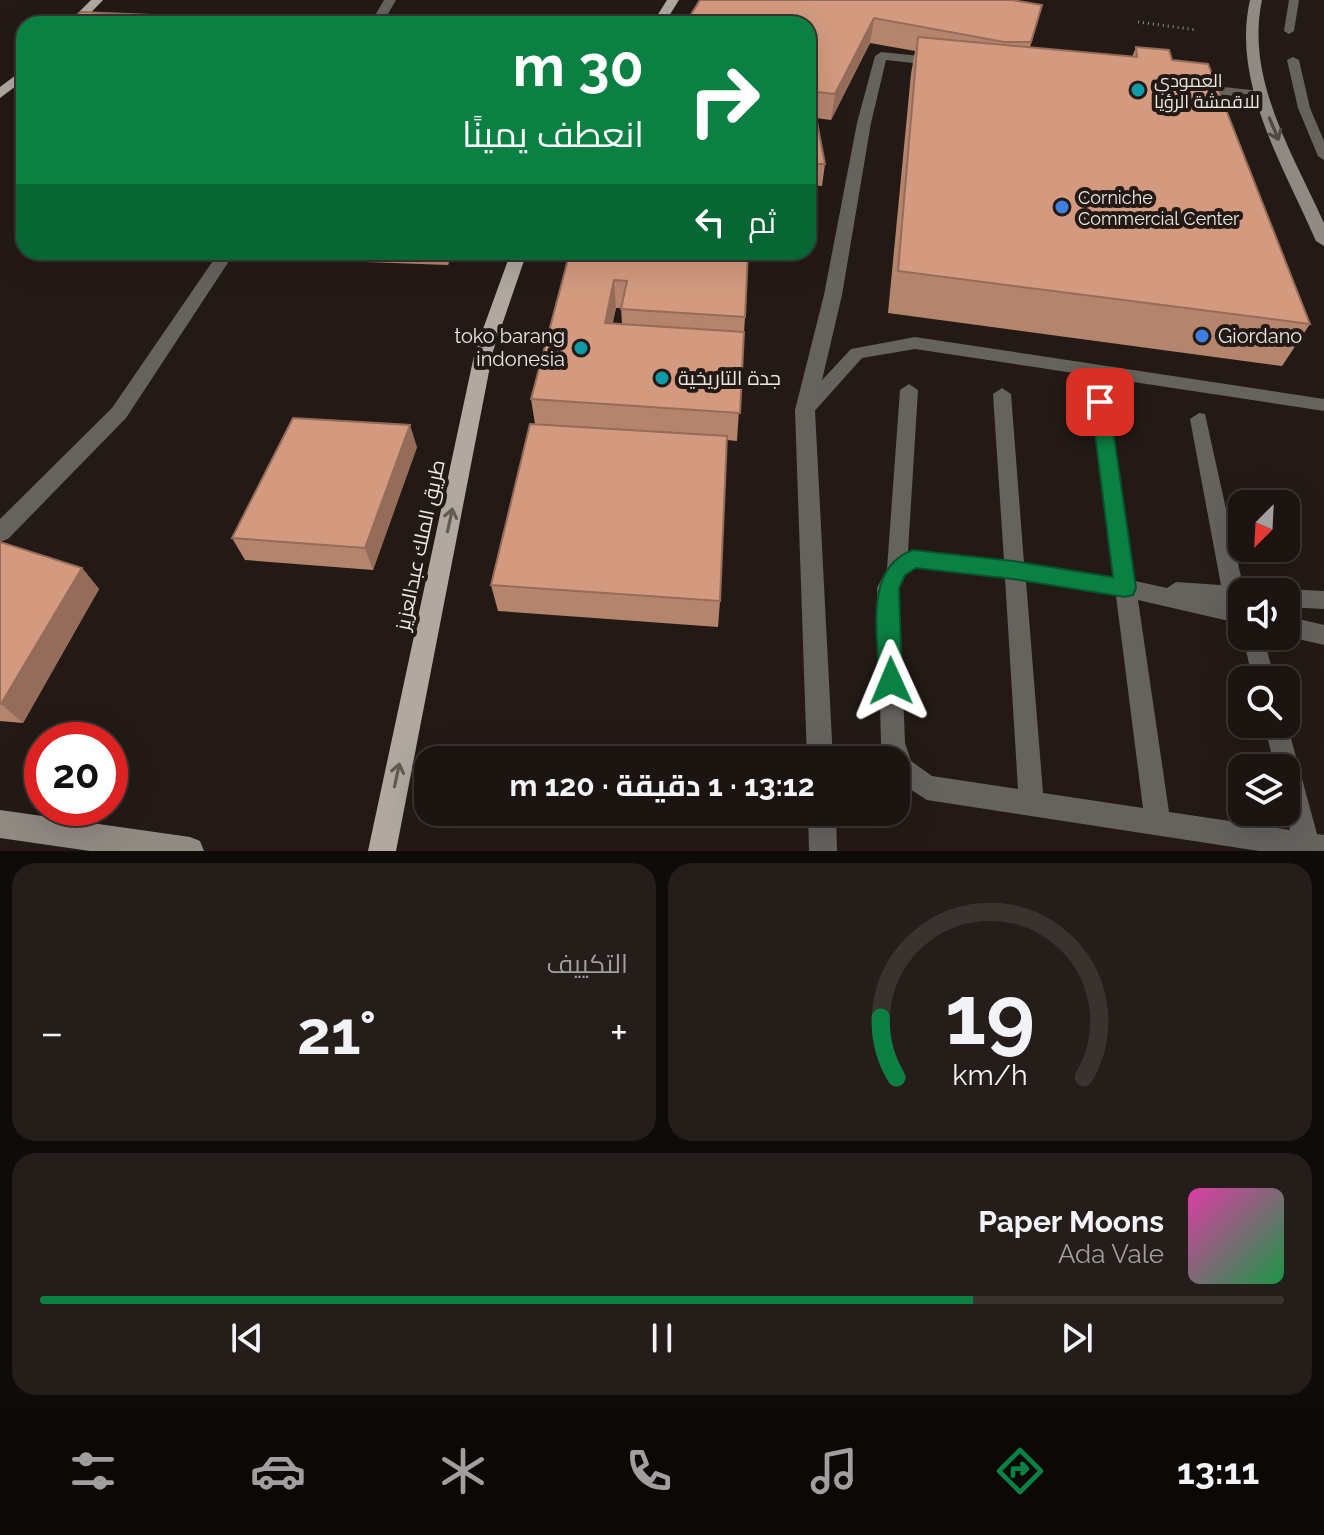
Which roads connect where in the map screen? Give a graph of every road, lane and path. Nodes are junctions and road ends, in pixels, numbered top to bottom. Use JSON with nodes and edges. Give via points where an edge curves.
{"nodes":[{"id":1,"x":97,"y":0,"type":"edge"},
{"id":2,"x":1256,"y":0,"type":"edge"},
{"id":3,"x":1294,"y":0,"type":"edge"},
{"id":4,"x":81,"y":16,"type":"edge"},
{"id":5,"x":1138,"y":22,"type":"dead end"},
{"id":6,"x":1197,"y":30,"type":"dead end"},
{"id":7,"x":1289,"y":31,"type":"dead end"},
{"id":8,"x":1293,"y":60,"type":"dead end"},
{"id":9,"x":960,"y":64,"type":"edge"},
{"id":10,"x":16,"y":80,"type":"edge"},
{"id":11,"x":1182,"y":87,"type":"edge"},
{"id":12,"x":0,"y":94,"type":"edge"},
{"id":13,"x":1261,"y":95,"type":"junction"},
{"id":14,"x":1324,"y":156,"type":"edge"},
{"id":15,"x":1324,"y":241,"type":"edge"},
{"id":16,"x":222,"y":260,"type":"edge"},
{"id":17,"x":516,"y":260,"type":"edge"},
{"id":18,"x":909,"y":390,"type":"dead end"},
{"id":19,"x":1002,"y":394,"type":"dead end"},
{"id":20,"x":1100,"y":402,"type":"dead end"},
{"id":21,"x":1324,"y":405,"type":"edge"},
{"id":22,"x":805,"y":410,"type":"junction"},
{"id":23,"x":1199,"y":419,"type":"dead end"},
{"id":24,"x":0,"y":533,"type":"edge"},
{"id":25,"x":897,"y":569,"type":"junction"},
{"id":26,"x":1013,"y":570,"type":"junction"},
{"id":27,"x":1234,"y":578,"type":"edge"},
{"id":28,"x":1125,"y":588,"type":"junction"},
{"id":29,"x":1300,"y":599,"type":"edge"},
{"id":30,"x":1324,"y":600,"type":"edge"},
{"id":31,"x":1228,"y":601,"type":"edge"},
{"id":32,"x":1300,"y":629,"type":"edge"},
{"id":33,"x":1324,"y":635,"type":"edge"},
{"id":34,"x":1281,"y":738,"type":"edge"},
{"id":35,"x":819,"y":746,"type":"edge"},
{"id":36,"x":1031,"y":804,"type":"junction"},
{"id":37,"x":1158,"y":823,"type":"junction"},
{"id":38,"x":0,"y":824,"type":"edge"},
{"id":39,"x":822,"y":826,"type":"edge"},
{"id":40,"x":1316,"y":846,"type":"edge"},
{"id":41,"x":190,"y":851,"type":"edge"},
{"id":42,"x":382,"y":851,"type":"edge"},
{"id":43,"x":823,"y":851,"type":"edge"}],
"edges":[{"from":1,"to":4,"type":"main road"},
{"from":2,"to":13,"type":"main road","via":[[1250,27]]},
{"from":3,"to":7,"type":"lane"},
{"from":5,"to":6,"type":"path"},
{"from":8,"to":14,"type":"lane","via":[[1304,108]]},
{"from":9,"to":22,"type":"street","via":[[881,56]]},
{"from":10,"to":12,"type":"main road"},
{"from":11,"to":13,"type":"street"},
{"from":13,"to":15,"type":"main road","one_way":true},
{"from":16,"to":24,"type":"street","via":[[119,413]]},
{"from":42,"to":17,"type":"main road","name":"طريق الملك عبدالعزيز","one_way":true,"via":[[484,351]]},
{"from":18,"to":25,"type":"lane"},
{"from":19,"to":26,"type":"lane"},
{"from":20,"to":28,"type":"lane"},
{"from":21,"to":22,"type":"lane","via":[[915,343],[857,353]]},
{"from":22,"to":35,"type":"street"},
{"from":23,"to":27,"type":"lane"},
{"from":25,"to":26,"type":"lane","via":[[913,559]]},
{"from":25,"to":36,"type":"lane","via":[[888,588],[893,743],[902,769],[927,788]]},
{"from":26,"to":28,"type":"lane"},
{"from":26,"to":36,"type":"lane"},
{"from":28,"to":31,"type":"lane"},
{"from":28,"to":37,"type":"lane"},
{"from":29,"to":30,"type":"lane"},
{"from":32,"to":33,"type":"lane"},
{"from":34,"to":40,"type":"lane"},
{"from":36,"to":37,"type":"lane"},
{"from":37,"to":40,"type":"lane"},
{"from":38,"to":41,"type":"main road"},
{"from":39,"to":43,"type":"street"}]}
